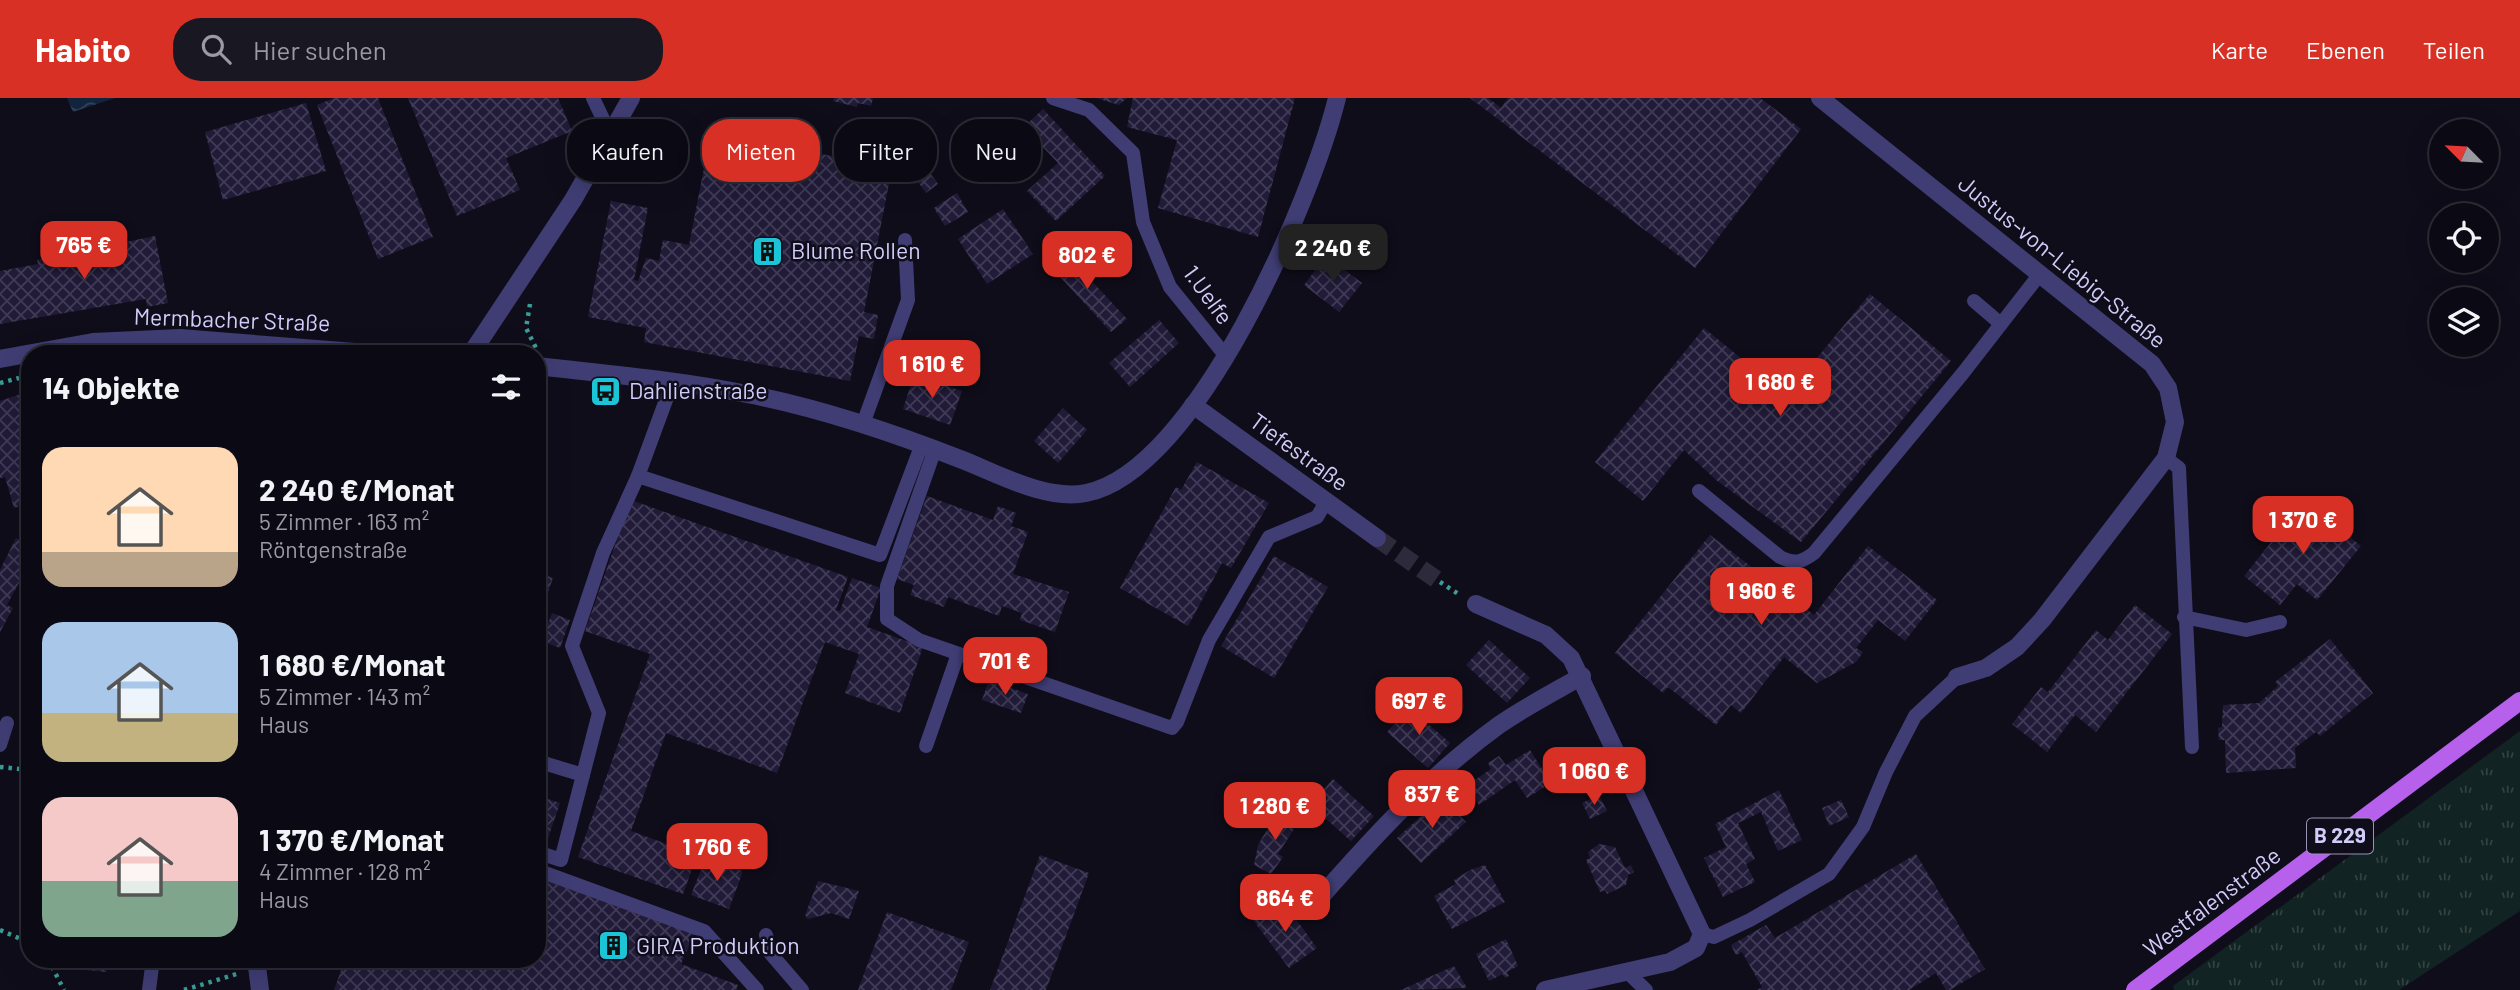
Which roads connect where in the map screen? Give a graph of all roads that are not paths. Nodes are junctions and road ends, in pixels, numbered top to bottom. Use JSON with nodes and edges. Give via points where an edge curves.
{"nodes":[{"id":1,"x":593,"y":98,"type":"edge"},
{"id":2,"x":631,"y":98,"type":"edge"},
{"id":3,"x":1052,"y":98,"type":"edge"},
{"id":4,"x":1337,"y":98,"type":"edge"},
{"id":5,"x":1820,"y":98,"type":"edge"},
{"id":6,"x":603,"y":119,"type":"edge"},
{"id":7,"x":620,"y":119,"type":"edge"},
{"id":8,"x":583,"y":182,"type":"edge"},
{"id":9,"x":905,"y":240,"type":"dead end"},
{"id":10,"x":2040,"y":274,"type":"junction"},
{"id":11,"x":1974,"y":301,"type":"dead end"},
{"id":12,"x":2001,"y":324,"type":"junction"},
{"id":13,"x":77,"y":345,"type":"edge"},
{"id":14,"x":268,"y":345,"type":"edge"},
{"id":15,"x":477,"y":345,"type":"edge"},
{"id":16,"x":21,"y":355,"type":"edge"},
{"id":17,"x":1225,"y":355,"type":"junction"},
{"id":18,"x":0,"y":359,"type":"edge"},
{"id":19,"x":546,"y":367,"type":"edge"},
{"id":20,"x":673,"y":381,"type":"junction"},
{"id":21,"x":1193,"y":405,"type":"junction"},
{"id":22,"x":863,"y":424,"type":"junction"},
{"id":23,"x":929,"y":447,"type":"junction"},
{"id":24,"x":2166,"y":458,"type":"junction"},
{"id":25,"x":638,"y":476,"type":"junction"},
{"id":26,"x":1699,"y":491,"type":"dead end"},
{"id":27,"x":1326,"y":502,"type":"junction"},
{"id":28,"x":1377,"y":538,"type":"tunnel mouth"},
{"id":29,"x":1476,"y":604,"type":"dead end"},
{"id":30,"x":2184,"y":617,"type":"junction"},
{"id":31,"x":2280,"y":622,"type":"dead end"},
{"id":32,"x":958,"y":654,"type":"junction"},
{"id":33,"x":1582,"y":676,"type":"junction"},
{"id":34,"x":1957,"y":677,"type":"joint"},
{"id":35,"x":2520,"y":701,"type":"edge"},
{"id":36,"x":6,"y":723,"type":"dead end"},
{"id":37,"x":0,"y":745,"type":"edge"},
{"id":38,"x":926,"y":746,"type":"dead end"},
{"id":39,"x":2192,"y":747,"type":"dead end"},
{"id":40,"x":546,"y":764,"type":"edge"},
{"id":41,"x":583,"y":775,"type":"junction"},
{"id":42,"x":546,"y":855,"type":"edge"},
{"id":43,"x":546,"y":873,"type":"edge"},
{"id":44,"x":1318,"y":900,"type":"dead end"},
{"id":45,"x":1702,"y":934,"type":"junction"},
{"id":46,"x":766,"y":935,"type":"dead end"},
{"id":47,"x":152,"y":968,"type":"edge"},
{"id":48,"x":258,"y":968,"type":"edge"},
{"id":49,"x":1626,"y":971,"type":"junction"},
{"id":50,"x":149,"y":990,"type":"edge"},
{"id":51,"x":260,"y":990,"type":"edge"},
{"id":52,"x":757,"y":990,"type":"edge"},
{"id":53,"x":803,"y":990,"type":"edge"},
{"id":54,"x":1545,"y":990,"type":"edge"},
{"id":55,"x":1646,"y":990,"type":"edge"},
{"id":56,"x":2135,"y":990,"type":"edge"}],
"edges":[{"from":1,"to":6,"type":"lane"},
{"from":2,"to":7,"type":"street"},
{"from":3,"to":17,"type":"lane","name":"1.Uelfe","via":[[1089,110],[1133,153],[1143,222],[1170,286]]},
{"from":4,"to":17,"type":"street","via":[[1299,214]]},
{"from":5,"to":10,"type":"street","name":"Justus-von-Liebig-Straße"},
{"from":8,"to":15,"type":"street"},
{"from":9,"to":22,"type":"lane","via":[[908,300]]},
{"from":10,"to":12,"type":"lane"},
{"from":10,"to":24,"type":"street","name":"Justus-von-Liebig-Straße","via":[[2152,364],[2168,388],[2175,422]]},
{"from":11,"to":12,"type":"lane"},
{"from":12,"to":26,"type":"lane","via":[[1852,508],[1801,562],[1780,557]]},
{"from":13,"to":14,"type":"street","name":"Mermbacher Straße","via":[[180,338]]},
{"from":16,"to":18,"type":"street","name":"Mermbacher Straße"},
{"from":17,"to":21,"type":"street"},
{"from":19,"to":20,"type":"street"},
{"from":20,"to":22,"type":"street","via":[[748,394]]},
{"from":20,"to":25,"type":"lane"},
{"from":21,"to":23,"type":"street","via":[[1128,476],[1084,494],[1027,485]]},
{"from":21,"to":27,"type":"street","name":"Tiefestraße"},
{"from":22,"to":23,"type":"street"},
{"from":23,"to":25,"type":"lane","via":[[880,555]]},
{"from":23,"to":32,"type":"lane","via":[[887,586],[887,620],[919,640]]},
{"from":24,"to":30,"type":"lane","via":[[2179,468]]},
{"from":24,"to":34,"type":"street","name":"Justus-von-Liebig-Straße","via":[[2017,647],[1986,668]]},
{"from":25,"to":41,"type":"lane","via":[[603,553],[572,646],[599,713]]},
{"from":27,"to":28,"type":"street","name":"Tiefestraße"},
{"from":27,"to":32,"type":"lane","via":[[1317,517],[1269,537],[1209,640],[1172,728]]},
{"from":29,"to":33,"type":"street","via":[[1546,635],[1559,644]]},
{"from":30,"to":31,"type":"lane","via":[[2246,630]]},
{"from":30,"to":39,"type":"lane"},
{"from":32,"to":38,"type":"lane"},
{"from":33,"to":44,"type":"street","via":[[1500,724],[1442,770],[1386,822]]},
{"from":33,"to":45,"type":"street"},
{"from":34,"to":45,"type":"lane","via":[[1915,716],[1863,827],[1829,874],[1750,920],[1714,937]]},
{"from":35,"to":56,"type":"main road","name":"Westfalenstraße","number":"B 229"},
{"from":36,"to":37,"type":"lane"},
{"from":40,"to":41,"type":"lane"},
{"from":41,"to":42,"type":"lane","via":[[561,860]]},
{"from":43,"to":52,"type":"lane","via":[[704,931]]},
{"from":45,"to":49,"type":"street","via":[[1688,955]]},
{"from":46,"to":53,"type":"lane","via":[[771,954]]},
{"from":47,"to":50,"type":"lane"},
{"from":48,"to":51,"type":"street"},
{"from":49,"to":54,"type":"street"},
{"from":49,"to":55,"type":"lane"}]}
